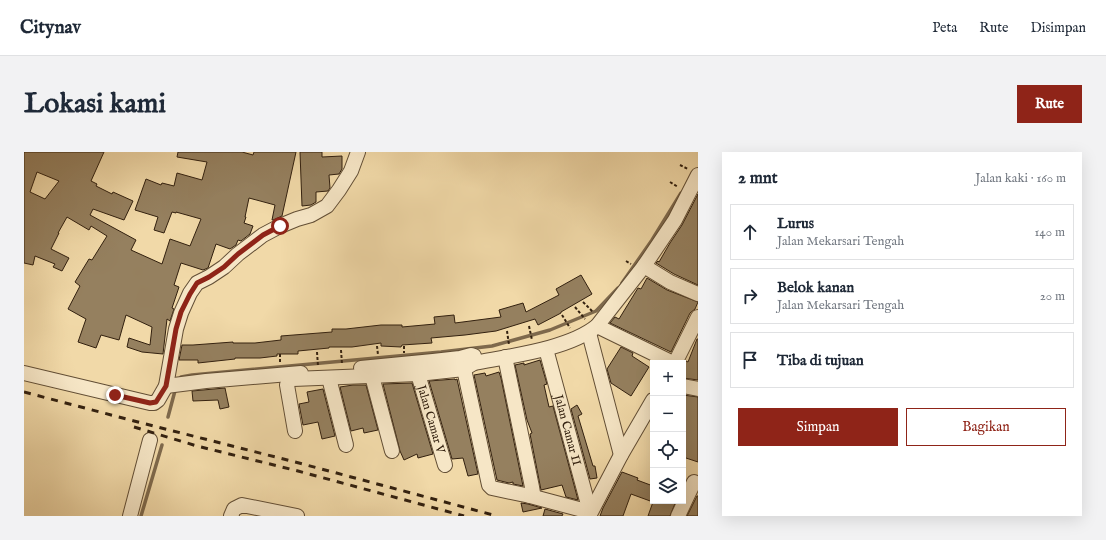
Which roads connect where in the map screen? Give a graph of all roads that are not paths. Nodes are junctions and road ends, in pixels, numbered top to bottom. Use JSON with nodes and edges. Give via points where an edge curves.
{"nodes":[{"id":1,"x":358,"y":152,"type":"edge"},
{"id":2,"x":694,"y":173,"type":"edge"},
{"id":3,"x":644,"y":266,"type":"junction"},
{"id":4,"x":698,"y":294,"type":"edge"},
{"id":5,"x":698,"y":317,"type":"edge"},
{"id":6,"x":592,"y":324,"type":"junction"},
{"id":7,"x":546,"y":349,"type":"junction"},
{"id":8,"x":507,"y":351,"type":"junction"},
{"id":9,"x":668,"y":360,"type":"edge"},
{"id":10,"x":676,"y":360,"type":"edge"},
{"id":11,"x":469,"y":366,"type":"junction"},
{"id":12,"x":24,"y":373,"type":"edge"},
{"id":13,"x":418,"y":374,"type":"junction"},
{"id":14,"x":372,"y":376,"type":"junction"},
{"id":15,"x":329,"y":378,"type":"junction"},
{"id":16,"x":173,"y":385,"type":"junction"},
{"id":17,"x":686,"y":387,"type":"edge"},
{"id":18,"x":698,"y":389,"type":"edge"},
{"id":19,"x":650,"y":405,"type":"edge"},
{"id":20,"x":294,"y":431,"type":"dead end"},
{"id":21,"x":150,"y":440,"type":"dead end"},
{"id":22,"x":346,"y":445,"type":"dead end"},
{"id":23,"x":392,"y":452,"type":"dead end"},
{"id":24,"x":621,"y":455,"type":"junction"},
{"id":25,"x":445,"y":465,"type":"dead end"},
{"id":26,"x":694,"y":482,"type":"dead end"},
{"id":27,"x":530,"y":496,"type":"junction"},
{"id":28,"x":589,"y":514,"type":"edge"},
{"id":29,"x":130,"y":516,"type":"edge"},
{"id":30,"x":231,"y":516,"type":"edge"},
{"id":31,"x":297,"y":516,"type":"edge"},
{"id":32,"x":678,"y":516,"type":"edge"}],
"edges":[{"from":1,"to":16,"type":"street","via":[[351,171],[327,206],[263,235],[224,267],[197,283],[181,312],[176,329]]},
{"from":2,"to":3,"type":"street","via":[[675,220]]},
{"from":3,"to":4,"type":"street","via":[[670,282]]},
{"from":3,"to":6,"type":"street"},
{"from":5,"to":10,"type":"street"},
{"from":6,"to":7,"type":"street"},
{"from":6,"to":9,"type":"street"},
{"from":6,"to":24,"type":"street"},
{"from":7,"to":8,"type":"street"},
{"from":7,"to":28,"type":"street","name":"Jalan Camar II"},
{"from":8,"to":11,"type":"street"},
{"from":8,"to":27,"type":"street","via":[[533,493]]},
{"from":11,"to":13,"type":"street"},
{"from":11,"to":16,"type":"street","via":[[476,360],[471,355],[433,362],[206,380]]},
{"from":11,"to":27,"type":"street","via":[[489,486]]},
{"from":12,"to":16,"type":"street","via":[[150,403],[156,402]]},
{"from":13,"to":14,"type":"street"},
{"from":13,"to":25,"type":"street","name":"Jalan Camar V"},
{"from":14,"to":15,"type":"street"},
{"from":14,"to":23,"type":"street"},
{"from":15,"to":20,"type":"street","via":[[289,380],[287,385]]},
{"from":15,"to":22,"type":"street"},
{"from":17,"to":18,"type":"street"},
{"from":19,"to":24,"type":"street"},
{"from":21,"to":29,"type":"street"},
{"from":24,"to":28,"type":"street"},
{"from":26,"to":32,"type":"street"},
{"from":27,"to":28,"type":"street"},
{"from":30,"to":31,"type":"street","via":[[234,509],[242,505]]}]}
